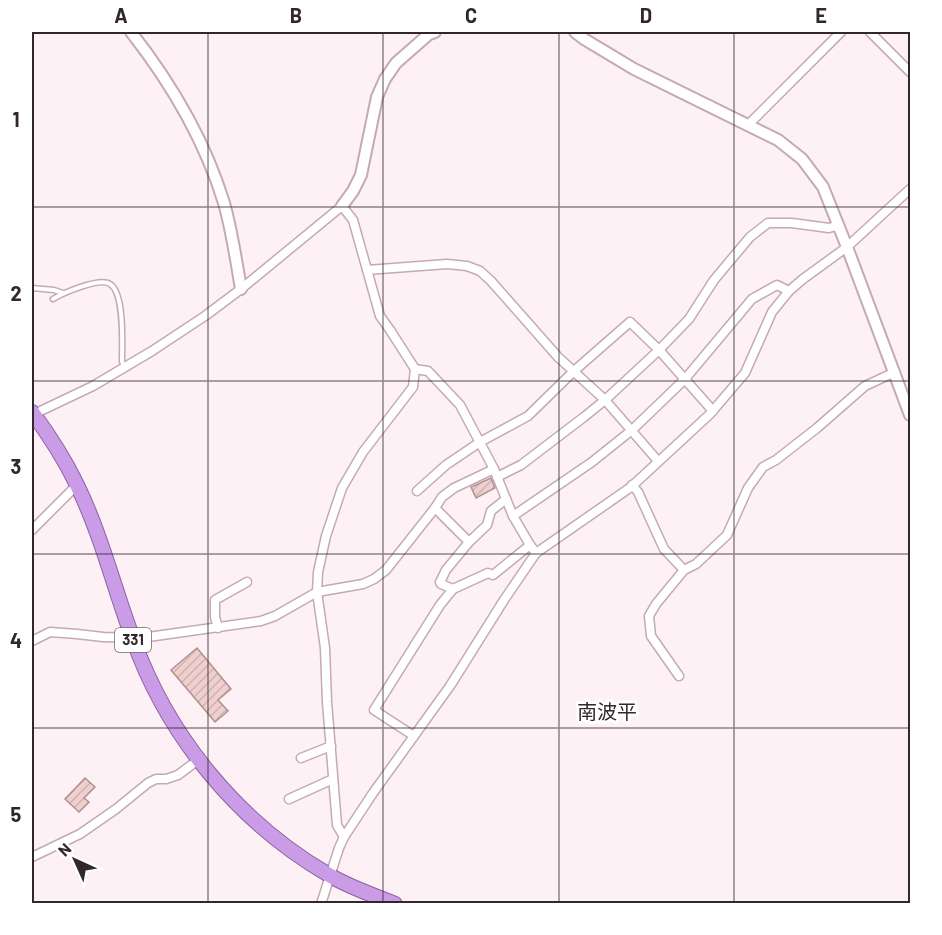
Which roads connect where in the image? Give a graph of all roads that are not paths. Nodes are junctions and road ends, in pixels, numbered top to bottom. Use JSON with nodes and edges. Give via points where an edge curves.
{"nodes":[{"id":1,"x":131,"y":32,"type":"edge"},
{"id":2,"x":435,"y":32,"type":"edge"},
{"id":3,"x":575,"y":32,"type":"edge"},
{"id":4,"x":841,"y":32,"type":"edge"},
{"id":5,"x":870,"y":32,"type":"edge"},
{"id":6,"x":910,"y":72,"type":"edge"},
{"id":7,"x":748,"y":125,"type":"junction"},
{"id":8,"x":910,"y":189,"type":"edge"},
{"id":9,"x":342,"y":206,"type":"junction"},
{"id":10,"x":839,"y":225,"type":"junction"},
{"id":11,"x":847,"y":247,"type":"junction"},
{"id":12,"x":367,"y":270,"type":"junction"},
{"id":13,"x":32,"y":288,"type":"edge"},
{"id":14,"x":241,"y":289,"type":"junction"},
{"id":15,"x":789,"y":291,"type":"junction"},
{"id":16,"x":64,"y":294,"type":"junction"},
{"id":17,"x":53,"y":299,"type":"dead end"},
{"id":18,"x":659,"y":350,"type":"junction"},
{"id":19,"x":124,"y":369,"type":"junction"},
{"id":20,"x":415,"y":369,"type":"junction"},
{"id":21,"x":574,"y":371,"type":"junction"},
{"id":22,"x":895,"y":372,"type":"junction"},
{"id":23,"x":685,"y":379,"type":"junction"},
{"id":24,"x":908,"y":395,"type":"edge"},
{"id":25,"x":605,"y":400,"type":"junction"},
{"id":26,"x":713,"y":411,"type":"junction"},
{"id":27,"x":32,"y":414,"type":"edge"},
{"id":28,"x":910,"y":415,"type":"edge"},
{"id":29,"x":632,"y":430,"type":"junction"},
{"id":30,"x":480,"y":442,"type":"junction"},
{"id":31,"x":658,"y":460,"type":"junction"},
{"id":32,"x":495,"y":473,"type":"junction"},
{"id":33,"x":78,"y":485,"type":"junction"},
{"id":34,"x":632,"y":485,"type":"junction"},
{"id":35,"x":417,"y":491,"type":"dead end"},
{"id":36,"x":506,"y":499,"type":"junction"},
{"id":37,"x":435,"y":508,"type":"junction"},
{"id":38,"x":513,"y":516,"type":"junction"},
{"id":39,"x":32,"y":530,"type":"edge"},
{"id":40,"x":469,"y":542,"type":"junction"},
{"id":41,"x":530,"y":545,"type":"junction"},
{"id":42,"x":536,"y":553,"type":"junction"},
{"id":43,"x":684,"y":570,"type":"junction"},
{"id":44,"x":247,"y":582,"type":"dead end"},
{"id":45,"x":453,"y":589,"type":"junction"},
{"id":46,"x":317,"y":592,"type":"junction"},
{"id":47,"x":218,"y":628,"type":"junction"},
{"id":48,"x":132,"y":638,"type":"junction"},
{"id":49,"x":32,"y":641,"type":"edge"},
{"id":50,"x":679,"y":676,"type":"dead end"},
{"id":51,"x":414,"y":736,"type":"junction"},
{"id":52,"x":331,"y":746,"type":"junction"},
{"id":53,"x":301,"y":758,"type":"dead end"},
{"id":54,"x":198,"y":760,"type":"junction"},
{"id":55,"x":333,"y":779,"type":"junction"},
{"id":56,"x":289,"y":799,"type":"dead end"},
{"id":57,"x":345,"y":837,"type":"junction"},
{"id":58,"x":32,"y":857,"type":"edge"},
{"id":59,"x":330,"y":875,"type":"junction"},
{"id":60,"x":321,"y":903,"type":"edge"},
{"id":61,"x":395,"y":903,"type":"edge"}],
"edges":[{"from":1,"to":14,"type":"street","via":[[156,65],[202,144],[224,205]]},
{"from":2,"to":9,"type":"street","via":[[396,63],[385,79],[377,97],[361,175]]},
{"from":3,"to":7,"type":"street","via":[[634,69]]},
{"from":4,"to":7,"type":"street"},
{"from":5,"to":6,"type":"street"},
{"from":7,"to":10,"type":"street","via":[[778,140],[802,159],[823,187]]},
{"from":8,"to":11,"type":"street"},
{"from":9,"to":12,"type":"street","via":[[353,220]]},
{"from":9,"to":14,"type":"street"},
{"from":10,"to":11,"type":"street"},
{"from":10,"to":18,"type":"street","via":[[830,228],[768,224],[759,230],[742,245],[689,319]]},
{"from":11,"to":15,"type":"street"},
{"from":11,"to":22,"type":"street"},
{"from":12,"to":20,"type":"street","via":[[380,316]]},
{"from":12,"to":21,"type":"street","via":[[447,264],[480,272]]},
{"from":13,"to":16,"type":"lane"},
{"from":14,"to":19,"type":"street"},
{"from":15,"to":23,"type":"street","via":[[777,285],[752,299]]},
{"from":15,"to":26,"type":"street","via":[[772,312],[746,373]]},
{"from":16,"to":17,"type":"lane"},
{"from":16,"to":19,"type":"lane","via":[[101,282],[115,289],[123,320]]},
{"from":18,"to":21,"type":"street","via":[[630,322]]},
{"from":18,"to":23,"type":"street"},
{"from":18,"to":25,"type":"street"},
{"from":19,"to":27,"type":"street"},
{"from":20,"to":30,"type":"street","via":[[428,371],[460,405]]},
{"from":20,"to":46,"type":"street","via":[[413,387],[363,452],[342,488],[326,536]]},
{"from":21,"to":25,"type":"street"},
{"from":21,"to":30,"type":"street","via":[[528,416]]},
{"from":22,"to":24,"type":"street"},
{"from":22,"to":43,"type":"street","via":[[865,387],[763,467],[748,488],[727,535]]},
{"from":23,"to":26,"type":"street"},
{"from":23,"to":29,"type":"street"},
{"from":24,"to":28,"type":"street"},
{"from":25,"to":29,"type":"street"},
{"from":25,"to":32,"type":"street","via":[[521,465]]},
{"from":26,"to":31,"type":"street"},
{"from":27,"to":33,"type":"highway","number":"331"},
{"from":29,"to":31,"type":"street"},
{"from":29,"to":38,"type":"street"},
{"from":30,"to":32,"type":"street"},
{"from":30,"to":35,"type":"street"},
{"from":31,"to":34,"type":"street"},
{"from":32,"to":36,"type":"street"},
{"from":32,"to":37,"type":"street","via":[[454,488]]},
{"from":33,"to":39,"type":"street"},
{"from":33,"to":48,"type":"highway","number":"331"},
{"from":34,"to":42,"type":"street"},
{"from":34,"to":43,"type":"street","via":[[664,549]]},
{"from":36,"to":38,"type":"street"},
{"from":36,"to":40,"type":"street"},
{"from":37,"to":40,"type":"street"},
{"from":37,"to":46,"type":"street","via":[[386,570],[374,579],[363,585]]},
{"from":38,"to":41,"type":"street"},
{"from":40,"to":45,"type":"street","via":[[441,577],[441,584]]},
{"from":41,"to":42,"type":"street"},
{"from":41,"to":45,"type":"street","via":[[493,575],[488,573]]},
{"from":42,"to":51,"type":"street"},
{"from":43,"to":50,"type":"street","via":[[649,616],[651,636]]},
{"from":44,"to":47,"type":"street","via":[[215,600]]},
{"from":45,"to":51,"type":"street","via":[[374,710]]},
{"from":46,"to":47,"type":"street","via":[[275,616]]},
{"from":46,"to":52,"type":"street"},
{"from":47,"to":48,"type":"street"},
{"from":48,"to":49,"type":"street","via":[[50,632]]},
{"from":48,"to":54,"type":"highway","number":"331","via":[[166,710]]},
{"from":51,"to":57,"type":"street"},
{"from":52,"to":53,"type":"street"},
{"from":52,"to":55,"type":"street"},
{"from":54,"to":58,"type":"street","via":[[178,776],[148,783],[80,834]]},
{"from":54,"to":59,"type":"highway","number":"331","via":[[263,828]]},
{"from":55,"to":56,"type":"street"},
{"from":55,"to":57,"type":"street","via":[[337,825]]},
{"from":57,"to":59,"type":"street"},
{"from":59,"to":60,"type":"street"},
{"from":59,"to":61,"type":"highway","number":"331"}]}
